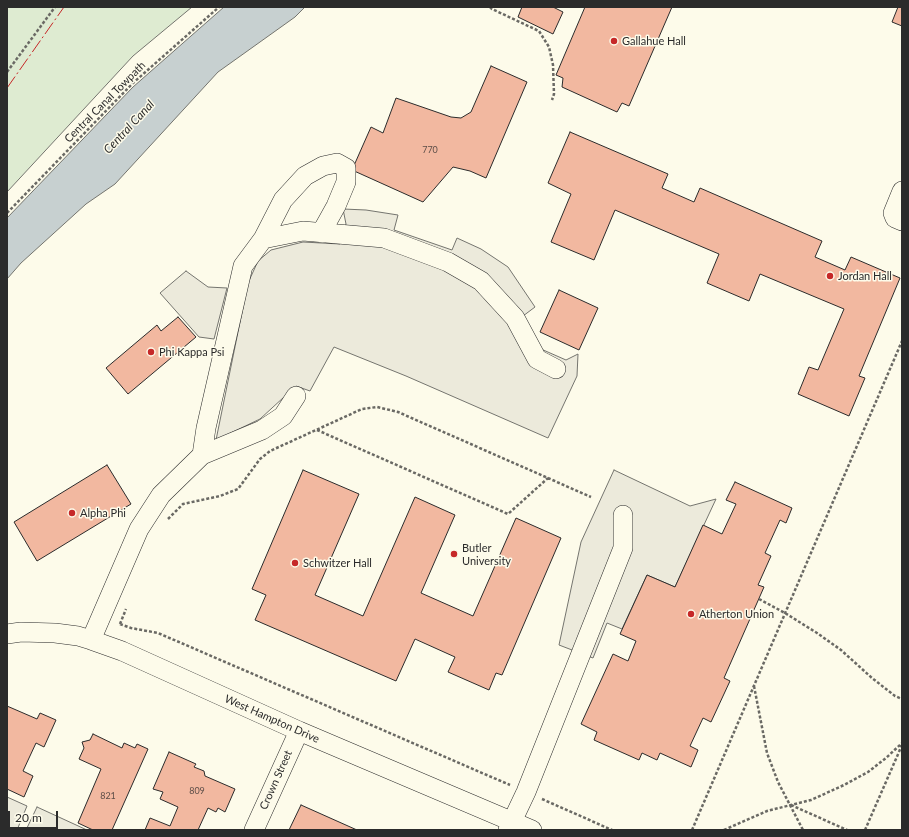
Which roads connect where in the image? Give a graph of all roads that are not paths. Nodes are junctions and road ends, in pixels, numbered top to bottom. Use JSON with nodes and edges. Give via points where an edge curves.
{"nodes":[{"id":1,"x":902,"y":191,"type":"edge"},
{"id":2,"x":902,"y":221,"type":"edge"},
{"id":3,"x":321,"y":233,"type":"junction"},
{"id":4,"x":263,"y":239,"type":"junction"},
{"id":5,"x":556,"y":369,"type":"dead end"},
{"id":6,"x":296,"y":396,"type":"dead end"},
{"id":7,"x":202,"y":455,"type":"junction"},
{"id":8,"x":623,"y":515,"type":"dead end"},
{"id":9,"x":7,"y":634,"type":"edge"},
{"id":10,"x":91,"y":640,"type":"junction"},
{"id":11,"x":299,"y":731,"type":"junction"},
{"id":12,"x":510,"y":826,"type":"edge"},
{"id":13,"x":254,"y":830,"type":"edge"},
{"id":14,"x":532,"y":830,"type":"edge"}],
"edges":[{"from":1,"to":2,"type":"street","via":[[893,213],[895,218]]},
{"from":3,"to":4,"type":"street","via":[[303,231]]},
{"from":3,"to":4,"type":"street","via":[[346,182],[346,168],[337,163],[324,166],[305,176],[283,200]]},
{"from":3,"to":5,"type":"street","via":[[384,238],[448,262],[481,282],[515,318],[537,359]]},
{"from":4,"to":7,"type":"street","via":[[243,266]]},
{"from":6,"to":7,"type":"street","via":[[283,416],[262,430]]},
{"from":7,"to":10,"type":"street","via":[[161,495],[139,529]]},
{"from":8,"to":12,"type":"street","via":[[623,548],[526,792]]},
{"from":9,"to":10,"type":"street","name":"West Hampton Drive","via":[[55,633]]},
{"from":10,"to":11,"type":"street","name":"West Hampton Drive","via":[[122,651]]},
{"from":11,"to":12,"type":"street","name":"West Hampton Drive"},
{"from":11,"to":13,"type":"street","name":"Crown Street"},
{"from":12,"to":14,"type":"street","name":"West Hampton Drive"}]}
